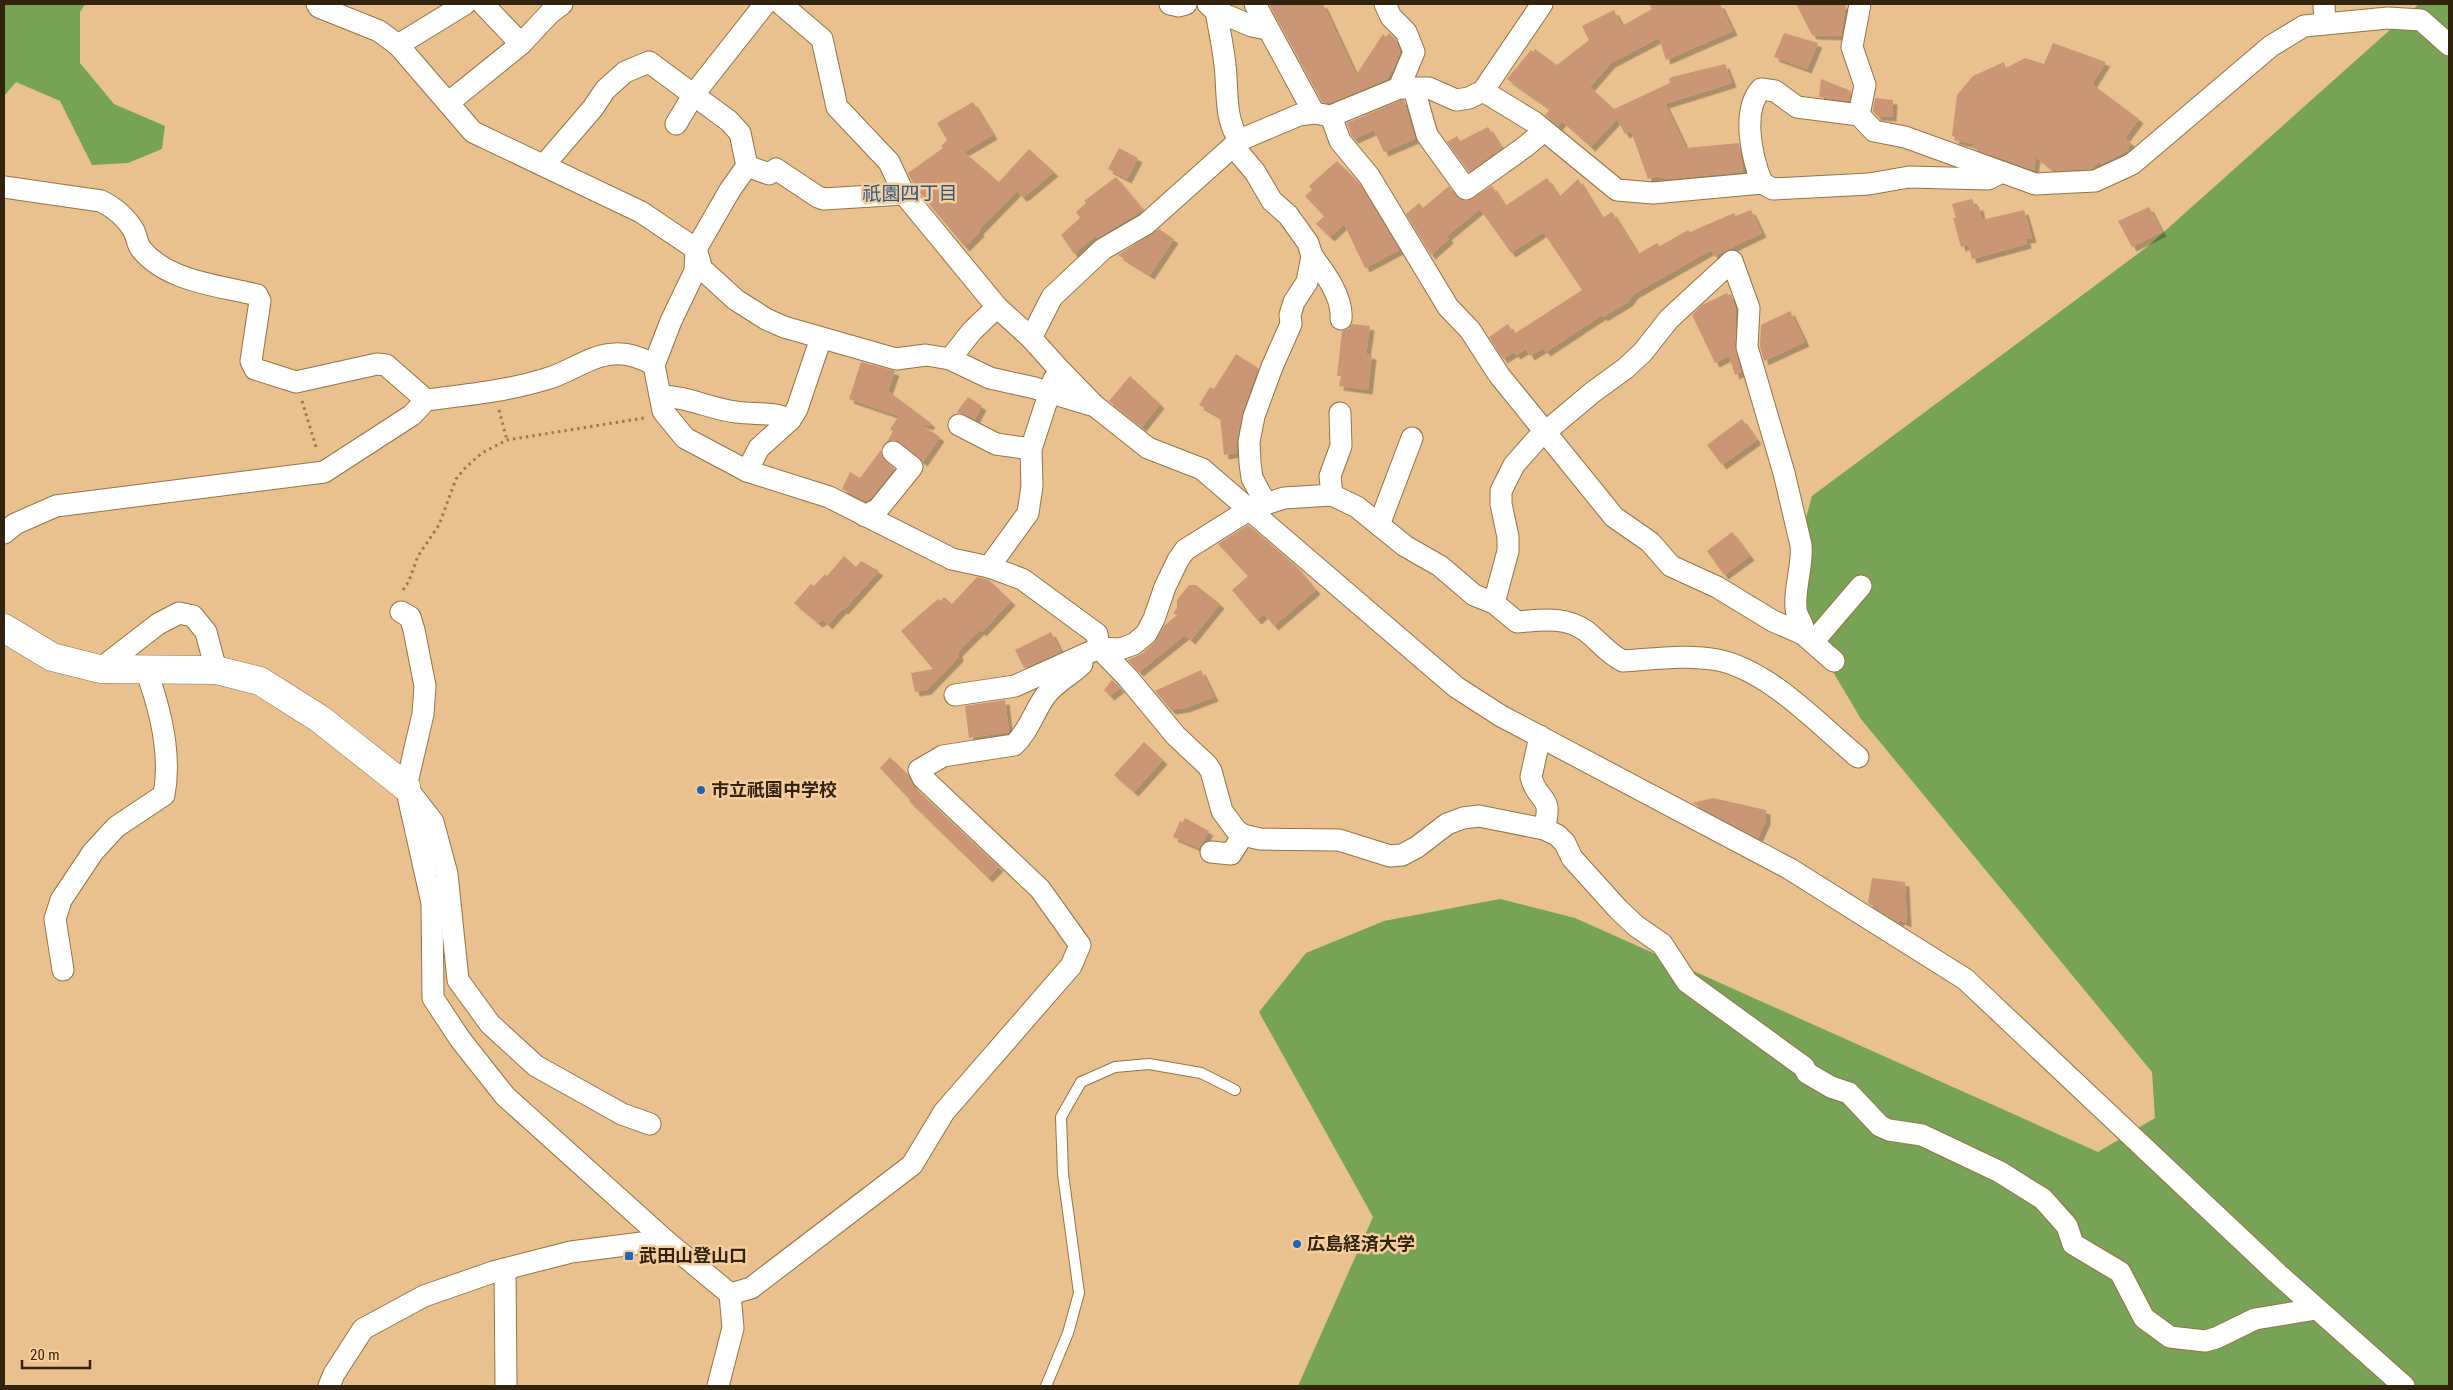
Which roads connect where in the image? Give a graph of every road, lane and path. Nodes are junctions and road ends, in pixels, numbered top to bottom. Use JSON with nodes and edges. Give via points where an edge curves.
{"nodes":[{"id":1,"x":317,"y":4,"type":"edge"},
{"id":2,"x":465,"y":4,"type":"edge"},
{"id":3,"x":483,"y":4,"type":"edge"},
{"id":4,"x":562,"y":4,"type":"edge"},
{"id":5,"x":765,"y":4,"type":"edge"},
{"id":6,"x":781,"y":4,"type":"edge"},
{"id":7,"x":1170,"y":4,"type":"edge"},
{"id":8,"x":1186,"y":4,"type":"edge"},
{"id":9,"x":1255,"y":4,"type":"edge"},
{"id":10,"x":1385,"y":4,"type":"edge"},
{"id":11,"x":1542,"y":4,"type":"edge"},
{"id":12,"x":1860,"y":4,"type":"edge"},
{"id":13,"x":1214,"y":6,"type":"edge"},
{"id":14,"x":2325,"y":14,"type":"edge"},
{"id":15,"x":1267,"y":29,"type":"junction"},
{"id":16,"x":521,"y":44,"type":"junction"},
{"id":17,"x":398,"y":45,"type":"junction"},
{"id":18,"x":2449,"y":45,"type":"edge"},
{"id":19,"x":1406,"y":88,"type":"junction"},
{"id":20,"x":1483,"y":92,"type":"junction"},
{"id":21,"x":694,"y":94,"type":"junction"},
{"id":22,"x":448,"y":103,"type":"junction"},
{"id":23,"x":1322,"y":114,"type":"junction"},
{"id":24,"x":1859,"y":115,"type":"junction"},
{"id":25,"x":676,"y":124,"type":"dead end"},
{"id":26,"x":1544,"y":131,"type":"junction"},
{"id":27,"x":1236,"y":143,"type":"junction"},
{"id":28,"x":544,"y":166,"type":"junction"},
{"id":29,"x":748,"y":166,"type":"junction"},
{"id":30,"x":2000,"y":173,"type":"junction"},
{"id":31,"x":1762,"y":183,"type":"junction"},
{"id":32,"x":4,"y":187,"type":"edge"},
{"id":33,"x":904,"y":194,"type":"junction"},
{"id":34,"x":696,"y":249,"type":"junction"},
{"id":35,"x":1312,"y":256,"type":"junction"},
{"id":36,"x":997,"y":307,"type":"junction"},
{"id":37,"x":1341,"y":319,"type":"dead end"},
{"id":38,"x":821,"y":338,"type":"junction"},
{"id":39,"x":1031,"y":338,"type":"junction"},
{"id":40,"x":950,"y":360,"type":"junction"},
{"id":41,"x":654,"y":365,"type":"junction"},
{"id":42,"x":1058,"y":368,"type":"junction"},
{"id":43,"x":296,"y":382,"type":"junction"},
{"id":44,"x":495,"y":392,"type":"junction"},
{"id":45,"x":1050,"y":392,"type":"junction"},
{"id":46,"x":426,"y":400,"type":"junction"},
{"id":47,"x":662,"y":404,"type":"junction"},
{"id":48,"x":1095,"y":406,"type":"junction"},
{"id":49,"x":1340,"y":413,"type":"dead end"},
{"id":50,"x":790,"y":420,"type":"junction"},
{"id":51,"x":958,"y":425,"type":"dead end"},
{"id":52,"x":1544,"y":432,"type":"junction"},
{"id":53,"x":1412,"y":438,"type":"dead end"},
{"id":54,"x":506,"y":440,"type":"junction"},
{"id":55,"x":1031,"y":449,"type":"junction"},
{"id":56,"x":893,"y":452,"type":"dead end"},
{"id":57,"x":747,"y":471,"type":"junction"},
{"id":58,"x":324,"y":472,"type":"junction"},
{"id":59,"x":1332,"y":495,"type":"junction"},
{"id":60,"x":1258,"y":506,"type":"junction"},
{"id":61,"x":865,"y":516,"type":"junction"},
{"id":62,"x":1379,"y":525,"type":"junction"},
{"id":63,"x":4,"y":533,"type":"edge"},
{"id":64,"x":988,"y":567,"type":"junction"},
{"id":65,"x":1860,"y":586,"type":"dead end"},
{"id":66,"x":1494,"y":603,"type":"junction"},
{"id":67,"x":401,"y":612,"type":"joint"},
{"id":68,"x":4,"y":628,"type":"edge"},
{"id":69,"x":1808,"y":638,"type":"junction"},
{"id":70,"x":1099,"y":648,"type":"junction"},
{"id":71,"x":1834,"y":661,"type":"dead end"},
{"id":72,"x":100,"y":669,"type":"junction"},
{"id":73,"x":146,"y":670,"type":"junction"},
{"id":74,"x":216,"y":670,"type":"junction"},
{"id":75,"x":955,"y":695,"type":"dead end"},
{"id":76,"x":1540,"y":736,"type":"junction"},
{"id":77,"x":1858,"y":758,"type":"dead end"},
{"id":78,"x":406,"y":787,"type":"junction"},
{"id":79,"x":1544,"y":829,"type":"junction"},
{"id":80,"x":1243,"y":835,"type":"junction"},
{"id":81,"x":1211,"y":852,"type":"dead end"},
{"id":82,"x":63,"y":970,"type":"dead end"},
{"id":83,"x":1235,"y":1090,"type":"dead end"},
{"id":84,"x":650,"y":1124,"type":"dead end"},
{"id":85,"x":664,"y":1240,"type":"junction"},
{"id":86,"x":505,"y":1269,"type":"junction"},
{"id":87,"x":730,"y":1294,"type":"junction"},
{"id":88,"x":2316,"y":1309,"type":"junction"},
{"id":89,"x":329,"y":1386,"type":"edge"},
{"id":90,"x":506,"y":1386,"type":"edge"},
{"id":91,"x":718,"y":1386,"type":"edge"},
{"id":92,"x":1046,"y":1386,"type":"edge"},
{"id":93,"x":2404,"y":1386,"type":"edge"}],
"edges":[{"from":1,"to":17,"type":"street","via":[[380,31]]},
{"from":2,"to":17,"type":"street"},
{"from":3,"to":16,"type":"street"},
{"from":4,"to":16,"type":"street"},
{"from":5,"to":21,"type":"street"},
{"from":6,"to":33,"type":"street","via":[[822,39],[837,107],[889,162]]},
{"from":7,"to":8,"type":"street"},
{"from":9,"to":15,"type":"street"},
{"from":10,"to":19,"type":"street","via":[[1406,32],[1414,52]]},
{"from":11,"to":20,"type":"street"},
{"from":12,"to":24,"type":"street","via":[[1852,47],[1865,85]]},
{"from":13,"to":15,"type":"street","via":[[1252,26]]},
{"from":13,"to":27,"type":"street"},
{"from":14,"to":18,"type":"street","via":[[2421,20]]},
{"from":14,"to":30,"type":"street","via":[[2271,46],[2132,164],[2095,181],[2035,184]]},
{"from":15,"to":23,"type":"street"},
{"from":16,"to":22,"type":"street"},
{"from":17,"to":22,"type":"street"},
{"from":19,"to":20,"type":"street","via":[[1429,88],[1456,100]]},
{"from":19,"to":23,"type":"street"},
{"from":19,"to":26,"type":"street","via":[[1427,135],[1466,189]]},
{"from":20,"to":26,"type":"street"},
{"from":21,"to":25,"type":"street"},
{"from":21,"to":28,"type":"street","via":[[649,62],[625,72],[605,90]]},
{"from":21,"to":29,"type":"street","via":[[735,126],[740,133]]},
{"from":22,"to":28,"type":"street","via":[[473,132]]},
{"from":23,"to":27,"type":"street","via":[[1299,115]]},
{"from":23,"to":52,"type":"street","via":[[1368,176],[1448,307],[1470,330],[1499,376]]},
{"from":24,"to":30,"type":"street","via":[[1874,131],[1905,138]]},
{"from":24,"to":31,"type":"street","via":[[1797,107],[1775,91],[1761,89],[1753,104],[1751,119]]},
{"from":26,"to":31,"type":"street","via":[[1617,190],[1653,193]]},
{"from":27,"to":35,"type":"street","via":[[1272,201],[1288,215],[1308,243]]},
{"from":27,"to":39,"type":"street","via":[[1146,224],[1103,249],[1052,297]]},
{"from":28,"to":34,"type":"street","via":[[642,212]]},
{"from":29,"to":33,"type":"street","via":[[769,174],[776,169],[824,199]]},
{"from":29,"to":34,"type":"street","via":[[730,190]]},
{"from":30,"to":31,"type":"street","via":[[1988,179],[1909,177],[1869,184],[1773,189]]},
{"from":32,"to":43,"type":"street","via":[[101,200],[126,219],[140,248],[172,274],[257,295],[260,301],[251,361],[255,369]]},
{"from":33,"to":36,"type":"street"},
{"from":34,"to":38,"type":"street","via":[[702,268],[736,300],[784,328]]},
{"from":34,"to":41,"type":"street","via":[[695,271]]},
{"from":35,"to":37,"type":"street","via":[[1322,268],[1342,308]]},
{"from":35,"to":60,"type":"street","via":[[1307,282],[1294,302],[1291,324],[1254,416],[1249,442]]},
{"from":36,"to":39,"type":"street"},
{"from":36,"to":40,"type":"street","via":[[972,331]]},
{"from":38,"to":40,"type":"street","via":[[896,359],[926,355]]},
{"from":38,"to":50,"type":"street","via":[[805,389]]},
{"from":39,"to":42,"type":"street"},
{"from":40,"to":45,"type":"street","via":[[990,378]]},
{"from":41,"to":44,"type":"street","via":[[640,357],[614,354],[593,359],[548,379]]},
{"from":41,"to":47,"type":"street"},
{"from":42,"to":45,"type":"street"},
{"from":42,"to":48,"type":"street"},
{"from":43,"to":46,"type":"street","via":[[377,364],[386,365]]},
{"from":43,"to":58,"type":"path"},
{"from":44,"to":46,"type":"street"},
{"from":44,"to":54,"type":"path"},
{"from":45,"to":48,"type":"street"},
{"from":45,"to":55,"type":"street"},
{"from":46,"to":58,"type":"street","via":[[412,415]]},
{"from":47,"to":50,"type":"street","via":[[678,396],[736,412],[780,415]]},
{"from":47,"to":54,"type":"path","via":[[651,417]]},
{"from":47,"to":57,"type":"street","via":[[685,438]]},
{"from":48,"to":60,"type":"street","via":[[1148,448],[1202,469]]},
{"from":49,"to":59,"type":"street","via":[[1341,446],[1330,476]]},
{"from":50,"to":57,"type":"street","via":[[759,448]]},
{"from":51,"to":55,"type":"street","via":[[996,444]]},
{"from":52,"to":66,"type":"street","via":[[1514,465],[1501,491],[1500,504],[1508,544]]},
{"from":52,"to":69,"type":"street","via":[[1614,517],[1650,542],[1671,566],[1717,587]]},
{"from":52,"to":69,"type":"street","via":[[1626,368],[1669,319],[1732,262],[1749,308],[1747,347],[1784,473],[1801,545],[1796,611]]},
{"from":53,"to":62,"type":"street"},
{"from":54,"to":67,"type":"path","via":[[482,453],[456,479],[439,525],[418,556],[398,599]]},
{"from":55,"to":64,"type":"street","via":[[1032,486],[1028,513]]},
{"from":56,"to":61,"type":"street","via":[[912,467],[878,509]]},
{"from":57,"to":61,"type":"street","via":[[830,497]]},
{"from":58,"to":63,"type":"street","via":[[56,506]]},
{"from":59,"to":60,"type":"street","via":[[1284,498]]},
{"from":59,"to":62,"type":"street","via":[[1357,507]]},
{"from":60,"to":70,"type":"street","via":[[1185,550],[1165,587],[1146,634],[1134,644],[1120,649]]},
{"from":60,"to":76,"type":"street","via":[[1456,687]]},
{"from":61,"to":64,"type":"street","via":[[952,559]]},
{"from":62,"to":66,"type":"street","via":[[1405,546],[1440,566],[1474,595]]},
{"from":64,"to":70,"type":"street","via":[[1022,579],[1082,622],[1097,634]]},
{"from":65,"to":69,"type":"street"},
{"from":66,"to":77,"type":"street","via":[[1517,622],[1557,619],[1574,624],[1623,661],[1693,658],[1740,666],[1783,694]]},
{"from":67,"to":78,"type":"street","via":[[410,617],[425,686],[423,714]]},
{"from":68,"to":72,"type":"street","via":[[52,657]]},
{"from":69,"to":71,"type":"street"},
{"from":70,"to":75,"type":"street","via":[[1015,686]]},
{"from":70,"to":80,"type":"street","via":[[1176,736],[1207,765],[1222,811]]},
{"from":70,"to":87,"type":"street","via":[[1044,697],[1022,738],[1014,745],[943,756],[919,770],[923,778],[1040,889],[1080,945],[1071,966],[944,1112],[912,1165],[751,1288]]},
{"from":72,"to":73,"type":"street"},
{"from":72,"to":74,"type":"street","via":[[158,624],[179,613],[193,616],[206,632]]},
{"from":73,"to":74,"type":"street"},
{"from":73,"to":82,"type":"street","via":[[160,707],[167,778],[164,794],[116,827],[92,852],[61,900],[55,919]]},
{"from":74,"to":78,"type":"street","via":[[260,681],[320,718]]},
{"from":76,"to":79,"type":"street","via":[[1532,777],[1549,811]]},
{"from":76,"to":88,"type":"street","via":[[1790,869],[1965,979]]},
{"from":78,"to":84,"type":"street","via":[[433,822],[447,874],[458,980],[484,1016],[536,1066],[622,1114]]},
{"from":78,"to":85,"type":"street","via":[[432,903],[433,998],[460,1039],[505,1096]]},
{"from":79,"to":80,"type":"street","via":[[1479,816],[1463,818],[1447,824],[1402,855],[1390,856],[1339,840],[1260,839]]},
{"from":79,"to":88,"type":"street","via":[[1565,843],[1572,858],[1618,909],[1662,944],[1688,982],[1807,1073],[1848,1093],[1880,1126],[1922,1135],[2000,1172],[2043,1198],[2067,1226],[2073,1244],[2120,1272],[2144,1318],[2170,1337],[2205,1341],[2255,1319]]},
{"from":80,"to":81,"type":"street","via":[[1231,854]]},
{"from":83,"to":92,"type":"lane","via":[[1201,1073],[1150,1064],[1115,1067],[1081,1082],[1062,1117],[1063,1174],[1079,1293],[1068,1333]]},
{"from":85,"to":86,"type":"street","via":[[571,1252]]},
{"from":85,"to":87,"type":"street"},
{"from":86,"to":89,"type":"street","via":[[424,1296],[363,1329]]},
{"from":86,"to":90,"type":"street"},
{"from":87,"to":91,"type":"street","via":[[733,1328]]},
{"from":88,"to":93,"type":"street"}]}
